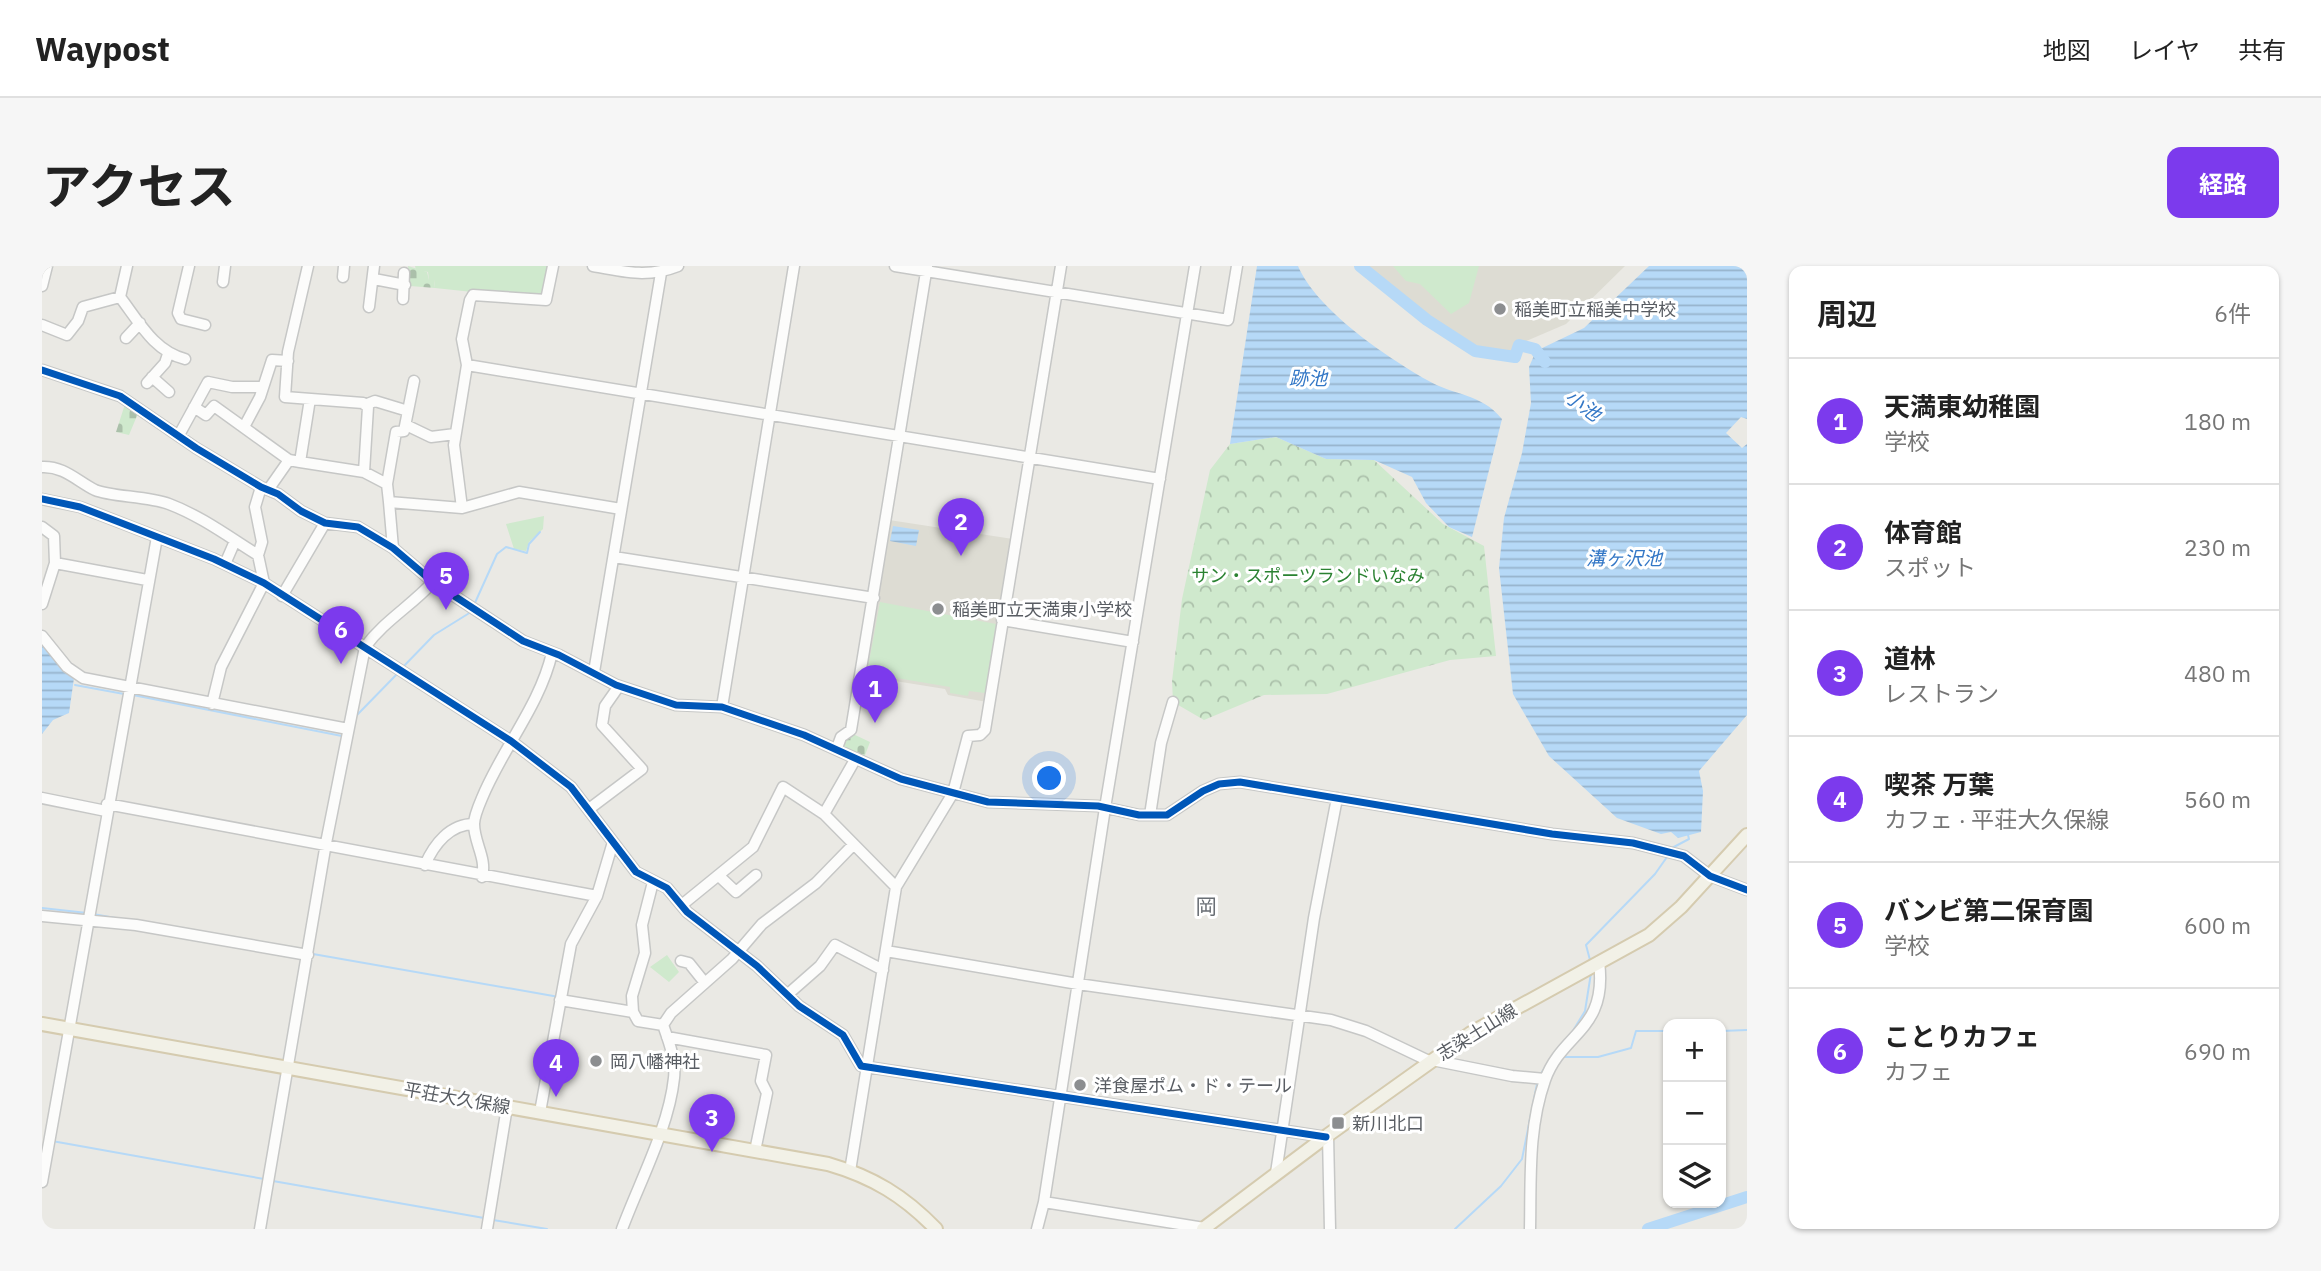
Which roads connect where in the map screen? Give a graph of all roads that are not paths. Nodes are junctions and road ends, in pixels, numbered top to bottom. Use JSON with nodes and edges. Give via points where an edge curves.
{"nodes":[{"id":1,"x":47,"y":266,"type":"edge"},
{"id":2,"x":127,"y":266,"type":"edge"},
{"id":3,"x":189,"y":266,"type":"edge"},
{"id":4,"x":226,"y":266,"type":"edge"},
{"id":5,"x":308,"y":266,"type":"edge"},
{"id":6,"x":374,"y":266,"type":"edge"},
{"id":7,"x":553,"y":266,"type":"edge"},
{"id":8,"x":593,"y":266,"type":"edge"},
{"id":9,"x":678,"y":266,"type":"edge"},
{"id":10,"x":794,"y":266,"type":"edge"},
{"id":11,"x":895,"y":266,"type":"edge"},
{"id":12,"x":1061,"y":266,"type":"edge"},
{"id":13,"x":1195,"y":266,"type":"edge"},
{"id":14,"x":1237,"y":266,"type":"edge"},
{"id":15,"x":927,"y":269,"type":"edge"},
{"id":16,"x":661,"y":273,"type":"junction"},
{"id":17,"x":374,"y":279,"type":"junction"},
{"id":18,"x":223,"y":282,"type":"dead end"},
{"id":19,"x":42,"y":286,"type":"edge"},
{"id":20,"x":1056,"y":292,"type":"junction"},
{"id":21,"x":120,"y":297,"type":"junction"},
{"id":22,"x":403,"y":299,"type":"dead end"},
{"id":23,"x":369,"y":307,"type":"dead end"},
{"id":24,"x":1187,"y":314,"type":"junction"},
{"id":25,"x":201,"y":322,"type":"dead end"},
{"id":26,"x":140,"y":323,"type":"junction"},
{"id":27,"x":42,"y":325,"type":"edge"},
{"id":28,"x":126,"y":338,"type":"dead end"},
{"id":29,"x":168,"y":355,"type":"junction"},
{"id":30,"x":185,"y":359,"type":"dead end"},
{"id":31,"x":288,"y":361,"type":"junction"},
{"id":32,"x":467,"y":365,"type":"junction"},
{"id":33,"x":42,"y":370,"type":"edge"},
{"id":34,"x":414,"y":382,"type":"dead end"},
{"id":35,"x":262,"y":387,"type":"junction"},
{"id":36,"x":169,"y":392,"type":"dead end"},
{"id":37,"x":640,"y":392,"type":"junction"},
{"id":38,"x":310,"y":399,"type":"junction"},
{"id":39,"x":365,"y":405,"type":"junction"},
{"id":40,"x":194,"y":407,"type":"junction"},
{"id":41,"x":408,"y":411,"type":"junction"},
{"id":42,"x":770,"y":415,"type":"junction"},
{"id":43,"x":406,"y":425,"type":"junction"},
{"id":44,"x":244,"y":427,"type":"junction"},
{"id":45,"x":455,"y":434,"type":"junction"},
{"id":46,"x":178,"y":435,"type":"junction"},
{"id":47,"x":900,"y":435,"type":"junction"},
{"id":48,"x":1030,"y":458,"type":"junction"},
{"id":49,"x":289,"y":460,"type":"junction"},
{"id":50,"x":300,"y":462,"type":"junction"},
{"id":51,"x":42,"y":467,"type":"edge"},
{"id":52,"x":364,"y":472,"type":"junction"},
{"id":53,"x":1160,"y":479,"type":"junction"},
{"id":54,"x":387,"y":484,"type":"junction"},
{"id":55,"x":264,"y":488,"type":"junction"},
{"id":56,"x":42,"y":499,"type":"edge"},
{"id":57,"x":389,"y":502,"type":"junction"},
{"id":58,"x":447,"y":508,"type":"junction"},
{"id":59,"x":462,"y":508,"type":"junction"},
{"id":60,"x":621,"y":509,"type":"junction"},
{"id":61,"x":448,"y":520,"type":"dead end"},
{"id":62,"x":325,"y":523,"type":"junction"},
{"id":63,"x":42,"y":527,"type":"edge"},
{"id":64,"x":157,"y":537,"type":"junction"},
{"id":65,"x":235,"y":541,"type":"junction"},
{"id":66,"x":393,"y":548,"type":"junction"},
{"id":67,"x":258,"y":555,"type":"junction"},
{"id":68,"x":614,"y":557,"type":"junction"},
{"id":69,"x":55,"y":563,"type":"junction"},
{"id":70,"x":225,"y":564,"type":"junction"},
{"id":71,"x":743,"y":577,"type":"junction"},
{"id":72,"x":147,"y":580,"type":"junction"},
{"id":73,"x":433,"y":582,"type":"junction"},
{"id":74,"x":264,"y":583,"type":"junction"},
{"id":75,"x":282,"y":596,"type":"junction"},
{"id":76,"x":874,"y":598,"type":"junction"},
{"id":77,"x":42,"y":604,"type":"edge"},
{"id":78,"x":1002,"y":621,"type":"junction"},
{"id":79,"x":42,"y":636,"type":"edge"},
{"id":80,"x":1133,"y":642,"type":"junction"},
{"id":81,"x":365,"y":648,"type":"junction"},
{"id":82,"x":552,"y":653,"type":"junction"},
{"id":83,"x":594,"y":672,"type":"junction"},
{"id":84,"x":619,"y":686,"type":"junction"},
{"id":85,"x":128,"y":689,"type":"junction"},
{"id":86,"x":1173,"y":702,"type":"dead end"},
{"id":87,"x":212,"y":704,"type":"junction"},
{"id":88,"x":722,"y":707,"type":"junction"},
{"id":89,"x":348,"y":729,"type":"junction"},
{"id":90,"x":511,"y":741,"type":"junction"},
{"id":91,"x":837,"y":748,"type":"junction"},
{"id":92,"x":856,"y":758,"type":"junction"},
{"id":93,"x":953,"y":793,"type":"junction"},
{"id":94,"x":42,"y":798,"type":"edge"},
{"id":95,"x":1336,"y":798,"type":"junction"},
{"id":96,"x":107,"y":807,"type":"junction"},
{"id":97,"x":1105,"y":808,"type":"junction"},
{"id":98,"x":589,"y":809,"type":"junction"},
{"id":99,"x":824,"y":814,"type":"junction"},
{"id":100,"x":1150,"y":815,"type":"junction"},
{"id":101,"x":474,"y":824,"type":"junction"},
{"id":102,"x":1745,"y":840,"type":"edge"},
{"id":103,"x":613,"y":842,"type":"junction"},
{"id":104,"x":326,"y":843,"type":"junction"},
{"id":105,"x":852,"y":846,"type":"junction"},
{"id":106,"x":425,"y":865,"type":"junction"},
{"id":107,"x":756,"y":875,"type":"dead end"},
{"id":108,"x":719,"y":876,"type":"junction"},
{"id":109,"x":1710,"y":876,"type":"junction"},
{"id":110,"x":482,"y":877,"type":"junction"},
{"id":111,"x":653,"y":882,"type":"junction"},
{"id":112,"x":896,"y":887,"type":"junction"},
{"id":113,"x":1747,"y":890,"type":"edge"},
{"id":114,"x":597,"y":897,"type":"junction"},
{"id":115,"x":683,"y":904,"type":"junction"},
{"id":116,"x":42,"y":916,"type":"edge"},
{"id":117,"x":87,"y":920,"type":"junction"},
{"id":118,"x":886,"y":951,"type":"junction"},
{"id":119,"x":737,"y":953,"type":"junction"},
{"id":120,"x":307,"y":955,"type":"junction"},
{"id":121,"x":681,"y":961,"type":"dead end"},
{"id":122,"x":1599,"y":962,"type":"junction"},
{"id":123,"x":883,"y":970,"type":"junction"},
{"id":124,"x":705,"y":983,"type":"junction"},
{"id":125,"x":1078,"y":984,"type":"junction"},
{"id":126,"x":788,"y":995,"type":"junction"},
{"id":127,"x":560,"y":1000,"type":"junction"},
{"id":128,"x":633,"y":1012,"type":"junction"},
{"id":129,"x":1300,"y":1017,"type":"junction"},
{"id":130,"x":42,"y":1024,"type":"edge"},
{"id":131,"x":663,"y":1025,"type":"junction"},
{"id":132,"x":68,"y":1028,"type":"junction"},
{"id":133,"x":667,"y":1037,"type":"junction"},
{"id":134,"x":1430,"y":1061,"type":"junction"},
{"id":135,"x":868,"y":1066,"type":"junction"},
{"id":136,"x":288,"y":1068,"type":"junction"},
{"id":137,"x":1541,"y":1078,"type":"junction"},
{"id":138,"x":1061,"y":1095,"type":"junction"},
{"id":139,"x":507,"y":1107,"type":"junction"},
{"id":140,"x":540,"y":1112,"type":"junction"},
{"id":141,"x":1283,"y":1129,"type":"junction"},
{"id":142,"x":658,"y":1134,"type":"junction"},
{"id":143,"x":1327,"y":1136,"type":"junction"},
{"id":144,"x":755,"y":1151,"type":"junction"},
{"id":145,"x":850,"y":1171,"type":"junction"},
{"id":146,"x":1276,"y":1173,"type":"junction"},
{"id":147,"x":42,"y":1182,"type":"edge"},
{"id":148,"x":1044,"y":1202,"type":"junction"},
{"id":149,"x":1203,"y":1228,"type":"edge"},
{"id":150,"x":260,"y":1229,"type":"edge"},
{"id":151,"x":487,"y":1229,"type":"edge"},
{"id":152,"x":622,"y":1229,"type":"edge"},
{"id":153,"x":936,"y":1229,"type":"edge"},
{"id":154,"x":1037,"y":1229,"type":"edge"},
{"id":155,"x":1330,"y":1229,"type":"edge"},
{"id":156,"x":1530,"y":1229,"type":"edge"}],
"edges":[{"from":1,"to":19,"type":"street"},
{"from":2,"to":21,"type":"street"},
{"from":3,"to":25,"type":"street","via":[[178,313],[181,319]]},
{"from":4,"to":18,"type":"street"},
{"from":5,"to":31,"type":"street"},
{"from":6,"to":17,"type":"street"},
{"from":7,"to":32,"type":"street","via":[[546,300],[473,295],[462,339]]},
{"from":8,"to":16,"type":"street","via":[[631,274]]},
{"from":9,"to":16,"type":"street"},
{"from":10,"to":42,"type":"street"},
{"from":11,"to":15,"type":"street"},
{"from":12,"to":20,"type":"street"},
{"from":13,"to":24,"type":"street"},
{"from":14,"to":24,"type":"street","via":[[1228,320]]},
{"from":15,"to":20,"type":"street"},
{"from":15,"to":47,"type":"street"},
{"from":16,"to":37,"type":"street"},
{"from":17,"to":22,"type":"street","via":[[404,279]]},
{"from":17,"to":23,"type":"street"},
{"from":20,"to":24,"type":"street"},
{"from":20,"to":48,"type":"street"},
{"from":21,"to":26,"type":"street"},
{"from":21,"to":27,"type":"street","via":[[83,307],[67,335]]},
{"from":24,"to":53,"type":"street"},
{"from":26,"to":28,"type":"street"},
{"from":26,"to":29,"type":"street"},
{"from":29,"to":30,"type":"street"},
{"from":29,"to":36,"type":"street","via":[[149,380]]},
{"from":31,"to":35,"type":"street","via":[[272,360]]},
{"from":31,"to":38,"type":"street","via":[[285,397]]},
{"from":32,"to":37,"type":"street"},
{"from":32,"to":45,"type":"street"},
{"from":33,"to":46,"type":"street","via":[[114,393]]},
{"from":34,"to":41,"type":"street"},
{"from":35,"to":40,"type":"street","via":[[208,382]]},
{"from":35,"to":44,"type":"street"},
{"from":37,"to":42,"type":"street"},
{"from":37,"to":60,"type":"street"},
{"from":38,"to":39,"type":"street"},
{"from":38,"to":50,"type":"street"},
{"from":39,"to":41,"type":"street","via":[[374,401]]},
{"from":39,"to":52,"type":"street"},
{"from":40,"to":44,"type":"street","via":[[206,415],[215,406]]},
{"from":40,"to":46,"type":"street"},
{"from":41,"to":43,"type":"street"},
{"from":42,"to":47,"type":"street"},
{"from":42,"to":71,"type":"street"},
{"from":43,"to":45,"type":"street","via":[[431,437]]},
{"from":43,"to":54,"type":"street","via":[[404,431],[396,432]]},
{"from":44,"to":49,"type":"street"},
{"from":45,"to":59,"type":"street"},
{"from":46,"to":55,"type":"street"},
{"from":47,"to":48,"type":"street"},
{"from":47,"to":76,"type":"street"},
{"from":48,"to":53,"type":"street"},
{"from":48,"to":78,"type":"street"},
{"from":49,"to":50,"type":"street"},
{"from":49,"to":55,"type":"street"},
{"from":50,"to":52,"type":"street"},
{"from":51,"to":65,"type":"street","via":[[70,473],[97,491],[137,495],[170,505]]},
{"from":52,"to":54,"type":"street"},
{"from":53,"to":80,"type":"street"},
{"from":54,"to":57,"type":"street"},
{"from":55,"to":62,"type":"street"},
{"from":55,"to":67,"type":"street","via":[[255,507],[262,542]]},
{"from":56,"to":64,"type":"street"},
{"from":57,"to":58,"type":"street"},
{"from":57,"to":66,"type":"street"},
{"from":58,"to":59,"type":"street"},
{"from":58,"to":61,"type":"street"},
{"from":59,"to":60,"type":"street","via":[[519,492]]},
{"from":60,"to":68,"type":"street"},
{"from":62,"to":66,"type":"street","via":[[358,527]]},
{"from":62,"to":75,"type":"street"},
{"from":63,"to":69,"type":"street","via":[[54,536]]},
{"from":64,"to":70,"type":"street"},
{"from":64,"to":72,"type":"street"},
{"from":65,"to":67,"type":"street"},
{"from":65,"to":70,"type":"street"},
{"from":66,"to":73,"type":"street"},
{"from":67,"to":74,"type":"street"},
{"from":68,"to":71,"type":"street"},
{"from":68,"to":83,"type":"street"},
{"from":69,"to":72,"type":"street"},
{"from":69,"to":77,"type":"street"},
{"from":70,"to":74,"type":"street"},
{"from":71,"to":76,"type":"street"},
{"from":71,"to":88,"type":"street"},
{"from":72,"to":85,"type":"street"},
{"from":73,"to":81,"type":"street","via":[[380,627]]},
{"from":73,"to":82,"type":"street","via":[[523,641]]},
{"from":74,"to":75,"type":"street"},
{"from":74,"to":87,"type":"street","via":[[221,667]]},
{"from":75,"to":81,"type":"street"},
{"from":76,"to":91,"type":"street","via":[[850,730]]},
{"from":78,"to":80,"type":"street"},
{"from":78,"to":93,"type":"street","via":[[985,730],[980,736],[968,736]]},
{"from":79,"to":85,"type":"street","via":[[67,667],[83,678]]},
{"from":80,"to":97,"type":"street"},
{"from":81,"to":89,"type":"street"},
{"from":81,"to":90,"type":"street"},
{"from":82,"to":83,"type":"street"},
{"from":82,"to":90,"type":"street","via":[[547,676]]},
{"from":83,"to":84,"type":"street"},
{"from":84,"to":88,"type":"street","via":[[676,705]]},
{"from":84,"to":98,"type":"street","via":[[605,706],[602,725],[642,769]]},
{"from":85,"to":87,"type":"street"},
{"from":85,"to":96,"type":"street"},
{"from":86,"to":100,"type":"street","via":[[1161,743]]},
{"from":87,"to":89,"type":"street"},
{"from":88,"to":91,"type":"street"},
{"from":89,"to":104,"type":"street"},
{"from":90,"to":98,"type":"street","via":[[571,786]]},
{"from":90,"to":101,"type":"street"},
{"from":91,"to":92,"type":"street"},
{"from":92,"to":93,"type":"street","via":[[901,779]]},
{"from":92,"to":99,"type":"street"},
{"from":93,"to":97,"type":"street","via":[[988,802]]},
{"from":93,"to":112,"type":"street"},
{"from":94,"to":96,"type":"street"},
{"from":95,"to":100,"type":"street","via":[[1240,782],[1219,784],[1167,815]]},
{"from":95,"to":109,"type":"street","via":[[1633,843],[1684,856]]},
{"from":95,"to":129,"type":"street"},
{"from":96,"to":104,"type":"street"},
{"from":96,"to":117,"type":"street"},
{"from":97,"to":100,"type":"street"},
{"from":97,"to":125,"type":"street"},
{"from":98,"to":103,"type":"street"},
{"from":99,"to":105,"type":"street"},
{"from":99,"to":108,"type":"street","via":[[783,787],[759,840]]},
{"from":101,"to":106,"type":"street","via":[[454,828],[437,844]]},
{"from":101,"to":110,"type":"street"},
{"from":102,"to":109,"type":"main road","name":"志染土山線"},
{"from":103,"to":111,"type":"street","via":[[636,872]]},
{"from":103,"to":114,"type":"street"},
{"from":104,"to":106,"type":"street"},
{"from":104,"to":120,"type":"street"},
{"from":105,"to":112,"type":"street"},
{"from":105,"to":119,"type":"street","via":[[816,883],[762,924]]},
{"from":106,"to":110,"type":"street"},
{"from":107,"to":108,"type":"street","via":[[736,891]]},
{"from":108,"to":115,"type":"street"},
{"from":109,"to":113,"type":"street"},
{"from":109,"to":122,"type":"main road","name":"志染土山線","via":[[1668,920]]},
{"from":110,"to":114,"type":"street"},
{"from":111,"to":115,"type":"street"},
{"from":111,"to":128,"type":"street","via":[[642,925],[645,953],[632,996]]},
{"from":112,"to":118,"type":"street"},
{"from":114,"to":127,"type":"street","via":[[571,944]]},
{"from":115,"to":119,"type":"street"},
{"from":116,"to":117,"type":"street"},
{"from":117,"to":120,"type":"street"},
{"from":117,"to":132,"type":"street"},
{"from":118,"to":123,"type":"street"},
{"from":118,"to":125,"type":"street"},
{"from":119,"to":124,"type":"street"},
{"from":119,"to":126,"type":"street"},
{"from":120,"to":136,"type":"street"},
{"from":121,"to":124,"type":"street","via":[[689,963]]},
{"from":122,"to":134,"type":"main road","name":"志染土山線","via":[[1518,1005]]},
{"from":122,"to":137,"type":"street","via":[[1593,1016]]},
{"from":123,"to":126,"type":"street","via":[[835,945]]},
{"from":123,"to":135,"type":"street"},
{"from":124,"to":131,"type":"street"},
{"from":125,"to":129,"type":"street"},
{"from":125,"to":138,"type":"street"},
{"from":126,"to":135,"type":"street","via":[[843,1035],[861,1066]]},
{"from":127,"to":128,"type":"street"},
{"from":127,"to":140,"type":"street"},
{"from":128,"to":131,"type":"street","via":[[638,1021]]},
{"from":129,"to":134,"type":"street","via":[[1366,1031]]},
{"from":129,"to":141,"type":"street"},
{"from":130,"to":132,"type":"main road","name":"平荘大久保線"},
{"from":131,"to":133,"type":"street"},
{"from":132,"to":136,"type":"main road","name":"平荘大久保線"},
{"from":132,"to":147,"type":"street"},
{"from":133,"to":142,"type":"street","via":[[674,1077]]},
{"from":133,"to":144,"type":"street","via":[[766,1055],[761,1081],[767,1093]]},
{"from":134,"to":137,"type":"street"},
{"from":134,"to":143,"type":"main road","name":"志染土山線"},
{"from":135,"to":138,"type":"street"},
{"from":135,"to":145,"type":"street"},
{"from":136,"to":139,"type":"main road","name":"平荘大久保線"},
{"from":136,"to":150,"type":"street"},
{"from":137,"to":156,"type":"street","via":[[1531,1142]]},
{"from":138,"to":141,"type":"street"},
{"from":138,"to":148,"type":"street"},
{"from":139,"to":140,"type":"main road","name":"平荘大久保線"},
{"from":139,"to":151,"type":"street"},
{"from":140,"to":142,"type":"main road","name":"平荘大久保線"},
{"from":141,"to":143,"type":"street"},
{"from":141,"to":146,"type":"street"},
{"from":142,"to":144,"type":"main road","name":"平荘大久保線"},
{"from":142,"to":152,"type":"street"},
{"from":143,"to":146,"type":"main road","name":"志染土山線"},
{"from":143,"to":155,"type":"street"},
{"from":144,"to":145,"type":"main road","name":"平荘大久保線"},
{"from":145,"to":153,"type":"main road","name":"平荘大久保線","via":[[888,1187]]},
{"from":146,"to":149,"type":"main road","name":"志染土山線"},
{"from":148,"to":149,"type":"street"},
{"from":148,"to":154,"type":"street"}]}
